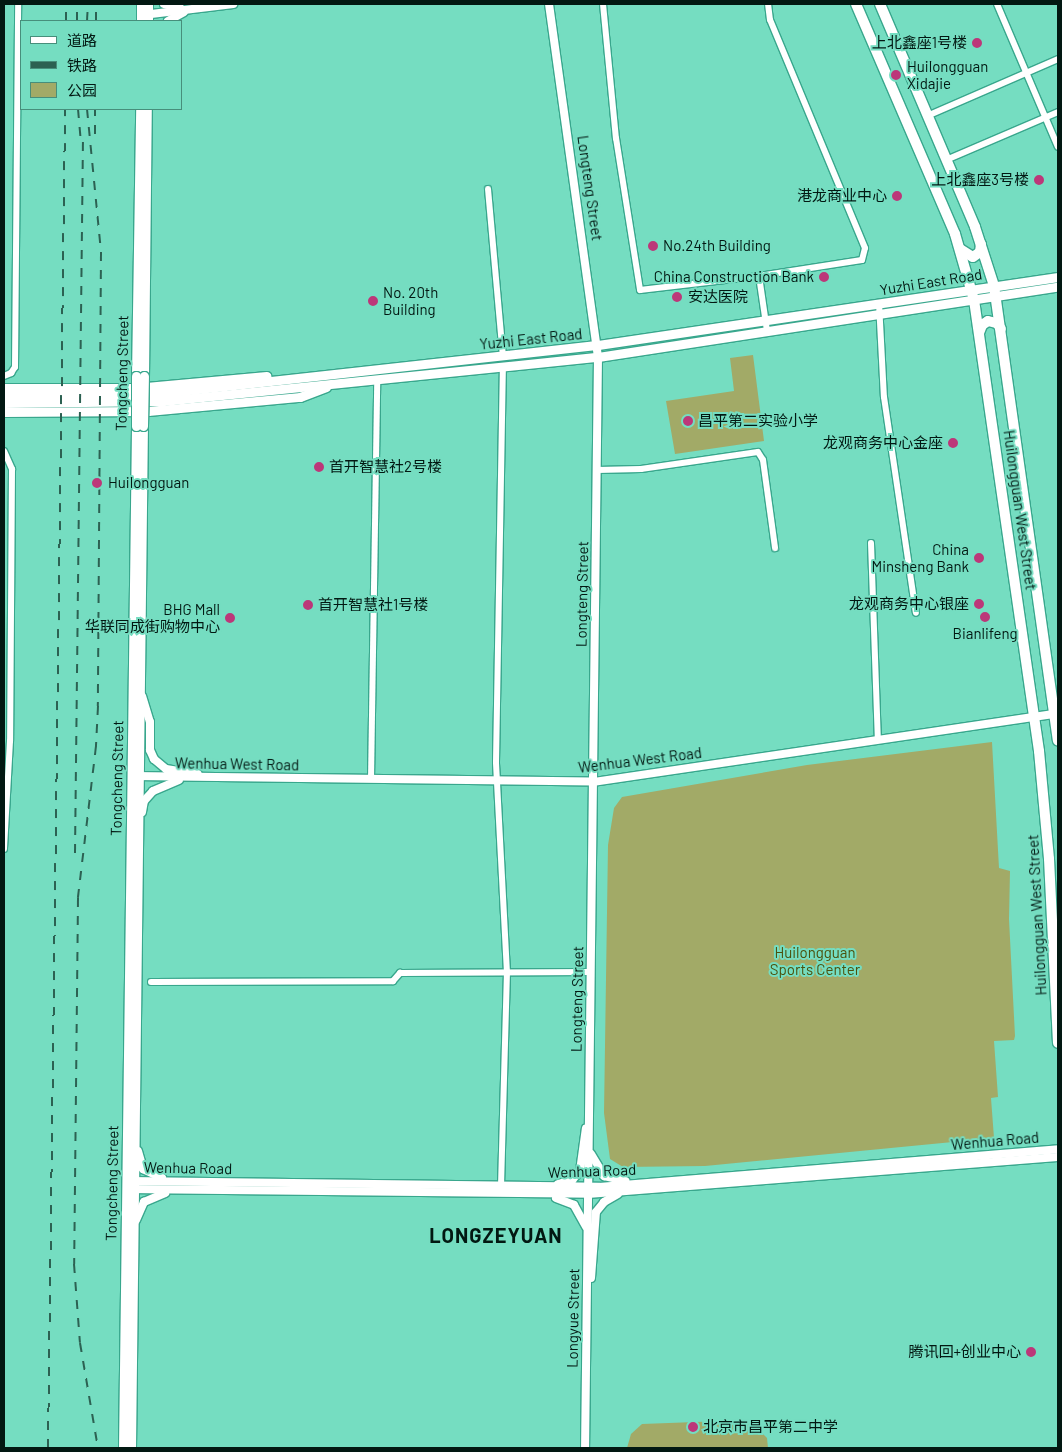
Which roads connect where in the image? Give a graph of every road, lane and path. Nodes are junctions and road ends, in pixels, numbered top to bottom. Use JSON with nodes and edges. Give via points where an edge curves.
{"nodes":[{"id":1,"x":18,"y":4,"type":"edge"},
{"id":2,"x":141,"y":4,"type":"edge"},
{"id":3,"x":148,"y":4,"type":"edge"},
{"id":4,"x":164,"y":4,"type":"edge"},
{"id":5,"x":210,"y":4,"type":"edge"},
{"id":6,"x":234,"y":4,"type":"edge"},
{"id":7,"x":549,"y":4,"type":"edge"},
{"id":8,"x":603,"y":4,"type":"edge"},
{"id":9,"x":768,"y":4,"type":"edge"},
{"id":10,"x":856,"y":4,"type":"edge"},
{"id":11,"x":880,"y":4,"type":"edge"},
{"id":12,"x":997,"y":4,"type":"edge"},
{"id":13,"x":201,"y":8,"type":"junction"},
{"id":14,"x":144,"y":18,"type":"edge"},
{"id":15,"x":171,"y":20,"type":"edge"},
{"id":16,"x":1058,"y":59,"type":"edge"},
{"id":17,"x":1027,"y":73,"type":"junction"},
{"id":18,"x":145,"y":110,"type":"edge"},
{"id":19,"x":1058,"y":112,"type":"edge"},
{"id":20,"x":927,"y":116,"type":"junction"},
{"id":21,"x":1046,"y":118,"type":"junction"},
{"id":22,"x":1058,"y":147,"type":"edge"},
{"id":23,"x":946,"y":160,"type":"junction"},
{"id":24,"x":488,"y":189,"type":"dead end"},
{"id":25,"x":981,"y":244,"type":"junction"},
{"id":26,"x":960,"y":249,"type":"junction"},
{"id":27,"x":759,"y":276,"type":"junction"},
{"id":28,"x":1058,"y":277,"type":"edge"},
{"id":29,"x":1058,"y":287,"type":"edge"},
{"id":30,"x":972,"y":290,"type":"junction"},
{"id":31,"x":995,"y":292,"type":"junction"},
{"id":32,"x":974,"y":300,"type":"junction"},
{"id":33,"x":879,"y":303,"type":"junction"},
{"id":34,"x":880,"y":314,"type":"junction"},
{"id":35,"x":766,"y":320,"type":"junction"},
{"id":36,"x":1001,"y":330,"type":"junction"},
{"id":37,"x":767,"y":331,"type":"junction"},
{"id":38,"x":979,"y":334,"type":"junction"},
{"id":39,"x":598,"y":345,"type":"junction"},
{"id":40,"x":503,"y":356,"type":"junction"},
{"id":41,"x":598,"y":357,"type":"junction"},
{"id":42,"x":503,"y":366,"type":"junction"},
{"id":43,"x":4,"y":376,"type":"edge"},
{"id":44,"x":336,"y":379,"type":"junction"},
{"id":45,"x":377,"y":379,"type":"junction"},
{"id":46,"x":4,"y":388,"type":"edge"},
{"id":47,"x":4,"y":396,"type":"edge"},
{"id":48,"x":4,"y":403,"type":"edge"},
{"id":49,"x":4,"y":412,"type":"edge"},
{"id":50,"x":139,"y":426,"type":"junction"},
{"id":51,"x":4,"y":451,"type":"edge"},
{"id":52,"x":597,"y":470,"type":"junction"},
{"id":53,"x":872,"y":543,"type":"dead end"},
{"id":54,"x":775,"y":548,"type":"dead end"},
{"id":55,"x":916,"y":613,"type":"dead end"},
{"id":56,"x":140,"y":684,"type":"junction"},
{"id":57,"x":1056,"y":714,"type":"edge"},
{"id":58,"x":1034,"y":717,"type":"junction"},
{"id":59,"x":7,"y":727,"type":"edge"},
{"id":60,"x":878,"y":740,"type":"junction"},
{"id":61,"x":1058,"y":741,"type":"edge"},
{"id":62,"x":135,"y":776,"type":"junction"},
{"id":63,"x":200,"y":777,"type":"junction"},
{"id":64,"x":222,"y":778,"type":"junction"},
{"id":65,"x":371,"y":780,"type":"junction"},
{"id":66,"x":497,"y":781,"type":"junction"},
{"id":67,"x":593,"y":782,"type":"junction"},
{"id":68,"x":4,"y":849,"type":"edge"},
{"id":69,"x":138,"y":876,"type":"junction"},
{"id":70,"x":591,"y":972,"type":"junction"},
{"id":71,"x":506,"y":973,"type":"junction"},
{"id":72,"x":151,"y":982,"type":"dead end"},
{"id":73,"x":1058,"y":1043,"type":"edge"},
{"id":74,"x":135,"y":1093,"type":"junction"},
{"id":75,"x":589,"y":1106,"type":"junction"},
{"id":76,"x":589,"y":1124,"type":"junction"},
{"id":77,"x":1058,"y":1150,"type":"edge"},
{"id":78,"x":1058,"y":1157,"type":"edge"},
{"id":79,"x":684,"y":1180,"type":"junction"},
{"id":80,"x":229,"y":1183,"type":"junction"},
{"id":81,"x":130,"y":1185,"type":"junction"},
{"id":82,"x":200,"y":1190,"type":"junction"},
{"id":83,"x":501,"y":1190,"type":"junction"},
{"id":84,"x":638,"y":1190,"type":"junction"},
{"id":85,"x":588,"y":1191,"type":"junction"},
{"id":86,"x":588,"y":1247,"type":"junction"},
{"id":87,"x":133,"y":1279,"type":"junction"},
{"id":88,"x":587,"y":1305,"type":"junction"},
{"id":89,"x":123,"y":1448,"type":"edge"},
{"id":90,"x":130,"y":1448,"type":"edge"},
{"id":91,"x":585,"y":1448,"type":"edge"}],
"edges":[{"from":1,"to":43,"type":"street","via":[[14,367]]},
{"from":2,"to":14,"type":"main road"},
{"from":3,"to":14,"type":"main road"},
{"from":4,"to":5,"type":"street","via":[[177,7]]},
{"from":6,"to":13,"type":"street"},
{"from":7,"to":39,"type":"street","name":"Longteng Street"},
{"from":8,"to":27,"type":"street","via":[[616,138],[640,290]]},
{"from":9,"to":27,"type":"street","via":[[770,20],[865,248],[862,260]]},
{"from":10,"to":26,"type":"main road","name":"Huilongguan West Street"},
{"from":11,"to":20,"type":"main road","name":"Huilongguan West Street"},
{"from":12,"to":17,"type":"street"},
{"from":13,"to":14,"type":"street"},
{"from":13,"to":15,"type":"street"},
{"from":16,"to":17,"type":"street"},
{"from":17,"to":20,"type":"street"},
{"from":17,"to":21,"type":"street"},
{"from":18,"to":50,"type":"main road","name":"Tongcheng Street","bridge":true},
{"from":19,"to":21,"type":"street"},
{"from":20,"to":23,"type":"main road","name":"Huilongguan West Street"},
{"from":21,"to":22,"type":"street"},
{"from":21,"to":23,"type":"street"},
{"from":23,"to":25,"type":"main road","name":"Huilongguan West Street"},
{"from":24,"to":40,"type":"street"},
{"from":25,"to":26,"type":"main road","via":[[980,252],[973,257]]},
{"from":25,"to":31,"type":"main road","name":"Huilongguan West Street"},
{"from":26,"to":30,"type":"main road","name":"Huilongguan West Street"},
{"from":27,"to":35,"type":"street"},
{"from":28,"to":31,"type":"main road","name":"Yuzhi East Road"},
{"from":29,"to":31,"type":"main road","name":"Yuzhi East Road"},
{"from":30,"to":31,"type":"main road","name":"Yuzhi East Road"},
{"from":30,"to":32,"type":"main road","name":"Huilongguan West Street"},
{"from":30,"to":33,"type":"main road","name":"Yuzhi East Road"},
{"from":31,"to":32,"type":"main road","name":"Yuzhi East Road"},
{"from":31,"to":36,"type":"main road","name":"Huilongguan West Street"},
{"from":32,"to":34,"type":"main road","name":"Yuzhi East Road"},
{"from":32,"to":38,"type":"main road","name":"Huilongguan West Street"},
{"from":33,"to":34,"type":"street"},
{"from":33,"to":35,"type":"main road","name":"Yuzhi East Road"},
{"from":34,"to":37,"type":"main road","name":"Yuzhi East Road"},
{"from":34,"to":55,"type":"street","via":[[884,396]]},
{"from":35,"to":37,"type":"street"},
{"from":35,"to":39,"type":"main road","name":"Yuzhi East Road"},
{"from":36,"to":38,"type":"main road","via":[[996,323],[988,321],[982,324]]},
{"from":36,"to":57,"type":"main road","name":"Huilongguan West Street"},
{"from":37,"to":41,"type":"main road","name":"Yuzhi East Road"},
{"from":38,"to":58,"type":"main road","name":"Huilongguan West Street"},
{"from":39,"to":40,"type":"main road","name":"Yuzhi East Road"},
{"from":39,"to":41,"type":"street","name":"Longteng Street"},
{"from":40,"to":44,"type":"main road","name":"Yuzhi East Road"},
{"from":41,"to":42,"type":"main road","name":"Yuzhi East Road"},
{"from":41,"to":52,"type":"street","name":"Longteng Street"},
{"from":42,"to":45,"type":"main road","name":"Yuzhi East Road"},
{"from":42,"to":66,"type":"street"},
{"from":44,"to":45,"type":"main road","name":"Yuzhi East Road"},
{"from":44,"to":46,"type":"main road","via":[[299,373],[135,388]]},
{"from":44,"to":47,"type":"main road","name":"Yuzhi East Road","via":[[147,394]]},
{"from":44,"to":48,"type":"main road","name":"Yuzhi East Road","via":[[135,403]]},
{"from":44,"to":49,"type":"main road","via":[[300,396],[164,410]]},
{"from":45,"to":65,"type":"street"},
{"from":50,"to":56,"type":"main road","name":"Tongcheng Street"},
{"from":50,"to":62,"type":"main road","name":"Tongcheng Street"},
{"from":51,"to":59,"type":"street","via":[[12,469]]},
{"from":52,"to":54,"type":"street","via":[[642,469],[758,452],[763,460]]},
{"from":52,"to":67,"type":"street","name":"Longteng Street"},
{"from":53,"to":60,"type":"street"},
{"from":56,"to":62,"type":"main road","name":"Tongcheng Street"},
{"from":56,"to":64,"type":"street","via":[[150,722],[150,750],[156,762],[170,770]]},
{"from":57,"to":58,"type":"street","name":"Wenhua West Road"},
{"from":57,"to":61,"type":"main road","name":"Huilongguan West Street"},
{"from":58,"to":60,"type":"street","name":"Wenhua West Road"},
{"from":58,"to":73,"type":"main road","name":"Huilongguan West Street","via":[[1047,824]]},
{"from":59,"to":68,"type":"street"},
{"from":60,"to":67,"type":"street","name":"Wenhua West Road"},
{"from":62,"to":63,"type":"street","name":"Wenhua West Road"},
{"from":62,"to":69,"type":"main road","name":"Tongcheng Street"},
{"from":62,"to":81,"type":"main road","name":"Tongcheng Street"},
{"from":63,"to":64,"type":"street","name":"Wenhua West Road"},
{"from":63,"to":69,"type":"street","via":[[163,785],[144,801]]},
{"from":64,"to":65,"type":"street","name":"Wenhua West Road"},
{"from":65,"to":66,"type":"street","name":"Wenhua West Road"},
{"from":66,"to":67,"type":"street","name":"Wenhua West Road"},
{"from":66,"to":71,"type":"street"},
{"from":67,"to":70,"type":"street","name":"Longteng Street"},
{"from":69,"to":74,"type":"main road","name":"Tongcheng Street"},
{"from":70,"to":71,"type":"street"},
{"from":70,"to":75,"type":"street","name":"Longteng Street"},
{"from":71,"to":72,"type":"street","via":[[400,974],[393,981]]},
{"from":71,"to":83,"type":"street"},
{"from":74,"to":80,"type":"street","via":[[138,1157],[143,1169],[158,1178]]},
{"from":74,"to":81,"type":"main road","name":"Tongcheng Street"},
{"from":75,"to":76,"type":"street","name":"Longteng Street"},
{"from":75,"to":83,"type":"street","via":[[582,1166],[576,1177],[560,1184]]},
{"from":76,"to":79,"type":"street","via":[[594,1162],[606,1178],[617,1181]]},
{"from":76,"to":85,"type":"street","name":"Longteng Street"},
{"from":77,"to":79,"type":"street","name":"Wenhua Road"},
{"from":78,"to":84,"type":"street","name":"Wenhua Road"},
{"from":79,"to":85,"type":"street","name":"Wenhua Road"},
{"from":80,"to":81,"type":"street","name":"Wenhua Road"},
{"from":80,"to":83,"type":"street","name":"Wenhua Road"},
{"from":81,"to":82,"type":"street","name":"Wenhua Road"},
{"from":81,"to":87,"type":"main road","name":"Tongcheng Street"},
{"from":81,"to":89,"type":"main road","name":"Tongcheng Street"},
{"from":82,"to":83,"type":"street","name":"Wenhua Road"},
{"from":82,"to":87,"type":"street","via":[[157,1194],[141,1205],[137,1216]]},
{"from":83,"to":85,"type":"street","name":"Wenhua Road"},
{"from":83,"to":86,"type":"street","via":[[572,1203],[584,1220]]},
{"from":84,"to":85,"type":"street","name":"Wenhua Road"},
{"from":84,"to":88,"type":"street","via":[[610,1197],[596,1212],[594,1262]]},
{"from":85,"to":86,"type":"street","name":"Longyue Street"},
{"from":86,"to":88,"type":"street","name":"Longyue Street"},
{"from":87,"to":90,"type":"main road","name":"Tongcheng Street"},
{"from":88,"to":91,"type":"street","name":"Longyue Street"}]}
